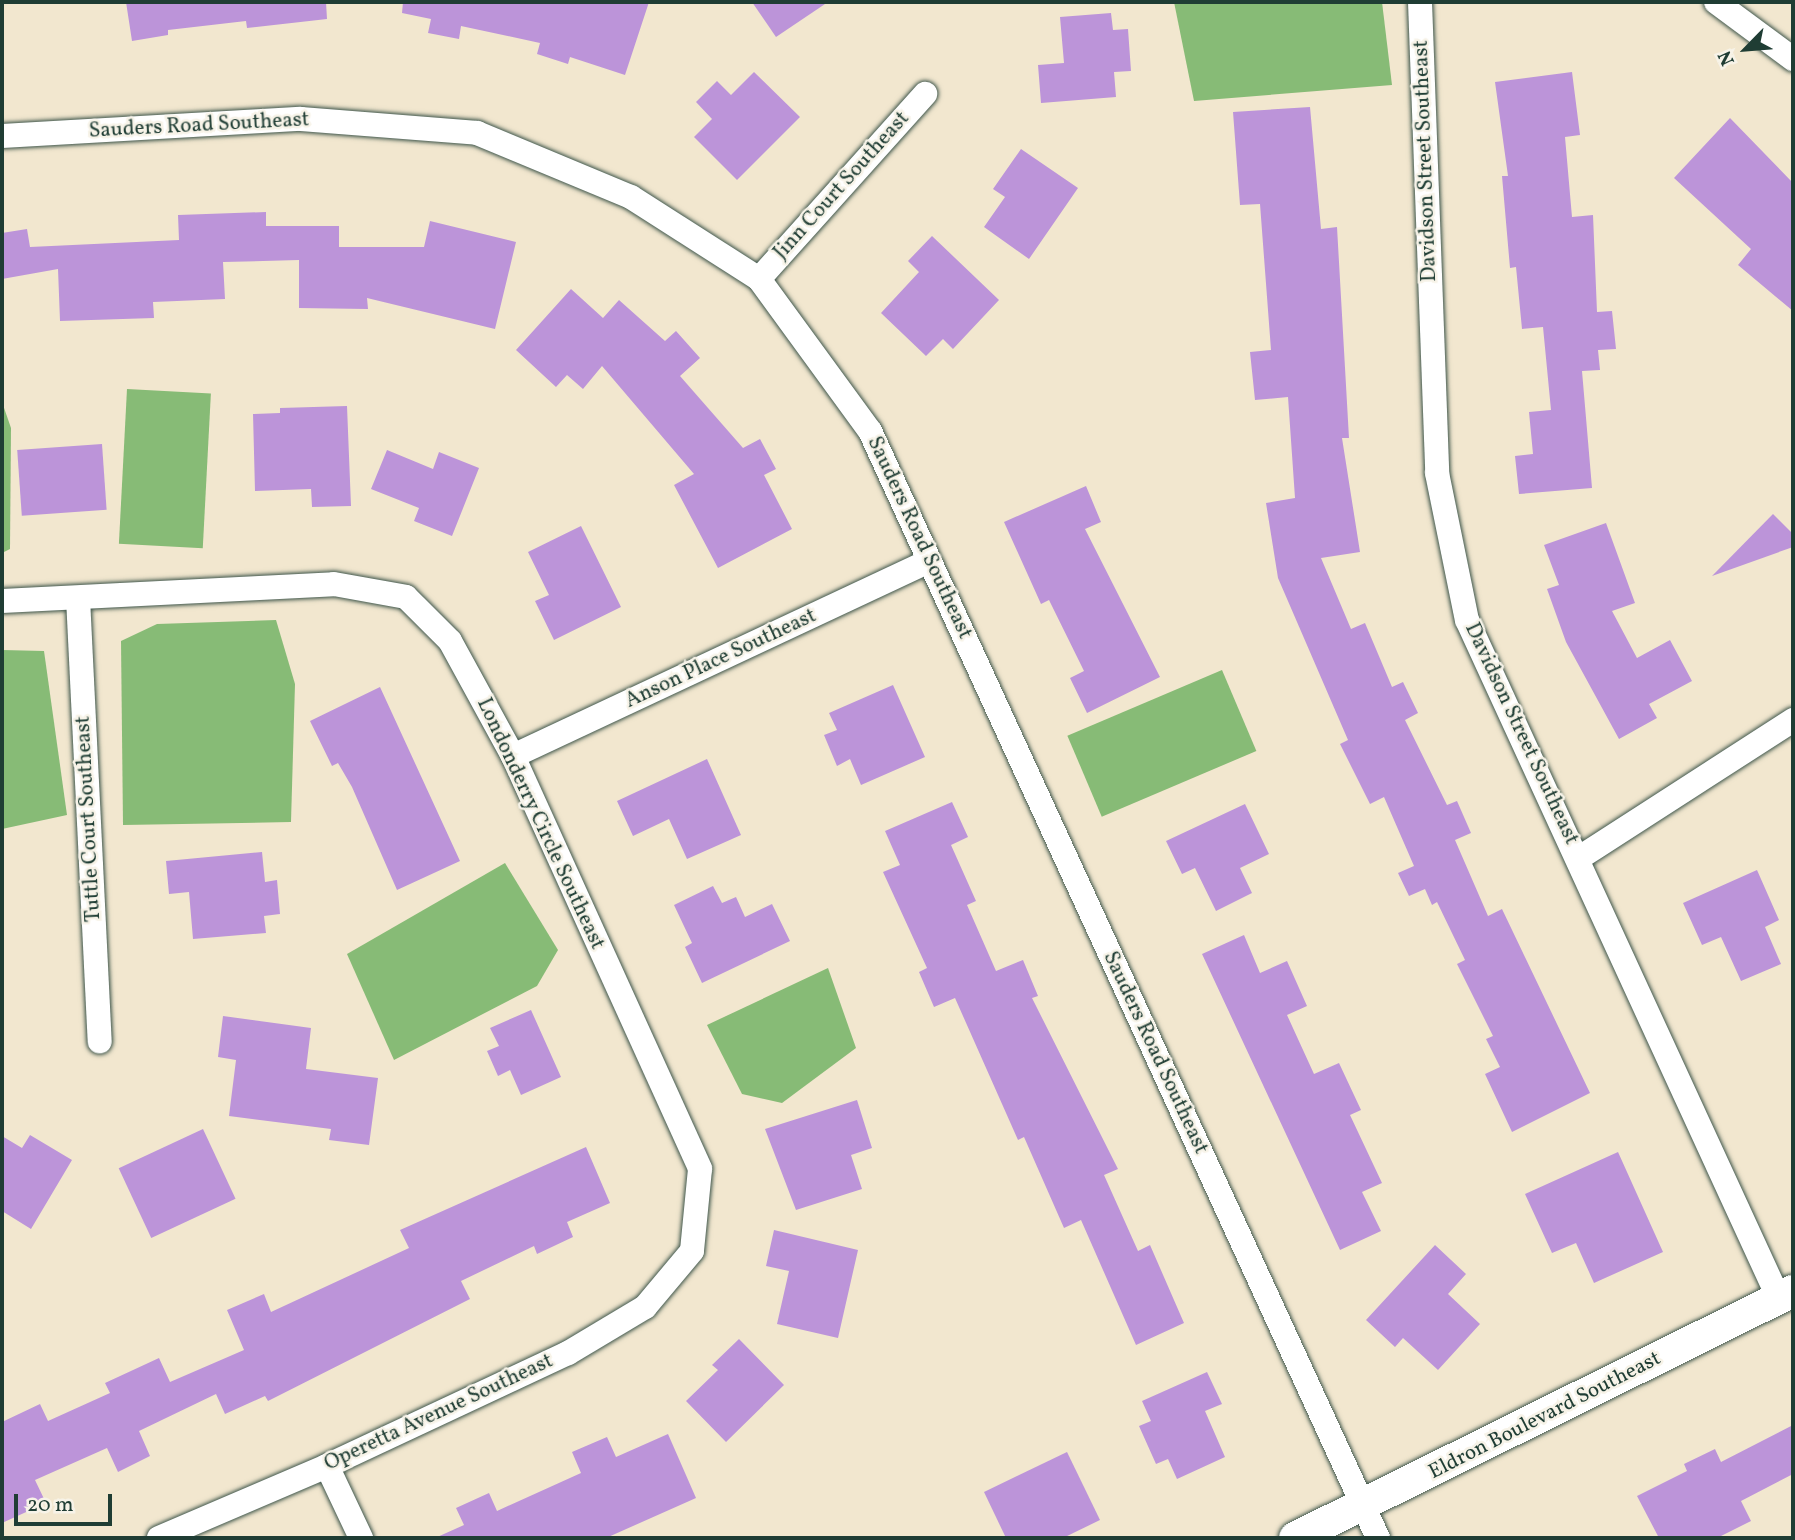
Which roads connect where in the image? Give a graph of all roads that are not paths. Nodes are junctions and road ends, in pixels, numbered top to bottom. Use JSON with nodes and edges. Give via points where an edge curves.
{"nodes":[{"id":1,"x":1420,"y":2,"type":"edge"},
{"id":2,"x":1716,"y":2,"type":"edge"},
{"id":3,"x":1793,"y":59,"type":"edge"},
{"id":4,"x":925,"y":94,"type":"dead end"},
{"id":5,"x":2,"y":136,"type":"edge"},
{"id":6,"x":759,"y":279,"type":"junction"},
{"id":7,"x":929,"y":561,"type":"junction"},
{"id":8,"x":78,"y":598,"type":"junction"},
{"id":9,"x":2,"y":601,"type":"edge"},
{"id":10,"x":1793,"y":720,"type":"edge"},
{"id":11,"x":513,"y":757,"type":"junction"},
{"id":12,"x":1579,"y":858,"type":"junction"},
{"id":13,"x":100,"y":1041,"type":"dead end"},
{"id":14,"x":692,"y":1251,"type":"joint"},
{"id":15,"x":1786,"y":1295,"type":"edge"},
{"id":16,"x":327,"y":1466,"type":"junction"},
{"id":17,"x":1364,"y":1507,"type":"junction"},
{"id":18,"x":159,"y":1538,"type":"edge"},
{"id":19,"x":361,"y":1538,"type":"edge"},
{"id":20,"x":1295,"y":1538,"type":"edge"},
{"id":21,"x":1378,"y":1538,"type":"edge"}],
"edges":[{"from":1,"to":12,"type":"street","name":"Davidson Street Southeast","via":[[1437,473],[1467,620]]},
{"from":2,"to":3,"type":"street"},
{"from":4,"to":6,"type":"street","name":"Jinn Court Southeast"},
{"from":5,"to":6,"type":"street","name":"Sauders Road Southeast","via":[[301,118],[477,133],[631,197]]},
{"from":6,"to":7,"type":"street","name":"Sauders Road Southeast","via":[[870,431]]},
{"from":7,"to":11,"type":"street","name":"Anson Place Southeast"},
{"from":7,"to":17,"type":"street","name":"Sauders Road Southeast"},
{"from":8,"to":9,"type":"street","name":"Londonderry Circle Southeast"},
{"from":8,"to":11,"type":"street","name":"Londonderry Circle Southeast","via":[[334,584],[406,597],[450,641]]},
{"from":8,"to":13,"type":"street","name":"Tuttle Court Southeast"},
{"from":10,"to":12,"type":"street"},
{"from":11,"to":14,"type":"street","name":"Londonderry Circle Southeast","via":[[700,1169]]},
{"from":12,"to":15,"type":"street","name":"Davidson Street Southeast"},
{"from":14,"to":16,"type":"street","name":"Operetta Avenue Southeast","via":[[645,1307],[568,1353]]},
{"from":15,"to":17,"type":"street","name":"Eldron Boulevard Southeast"},
{"from":16,"to":18,"type":"street","name":"Operetta Avenue Southeast"},
{"from":16,"to":19,"type":"street"},
{"from":17,"to":20,"type":"street","name":"Eldron Boulevard Southeast"},
{"from":17,"to":21,"type":"street","name":"Sauders Road Southeast"}]}
